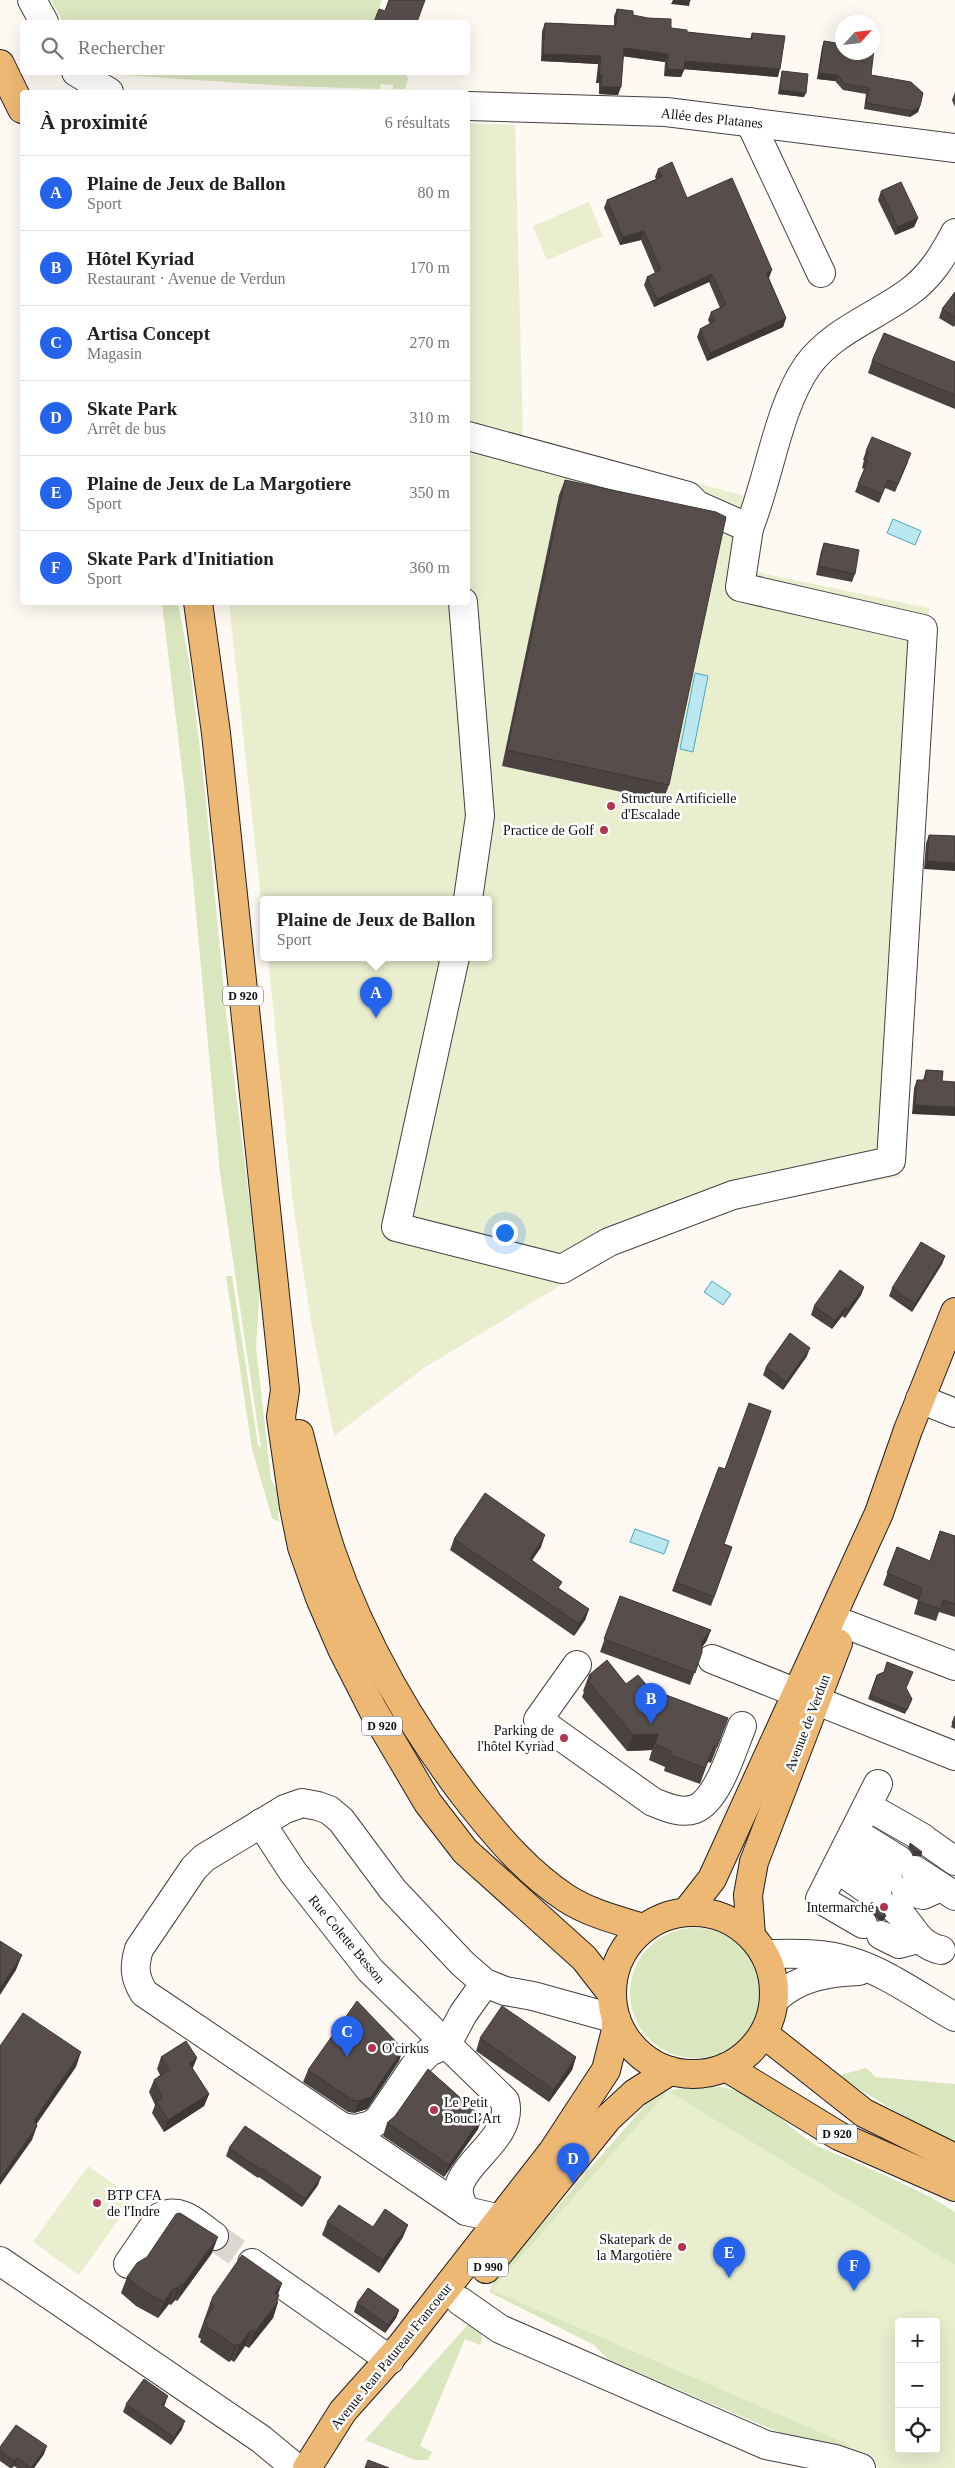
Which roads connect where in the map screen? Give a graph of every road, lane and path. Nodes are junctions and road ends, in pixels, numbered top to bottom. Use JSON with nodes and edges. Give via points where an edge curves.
{"nodes":[{"id":1,"x":32,"y":0,"type":"edge"},
{"id":2,"x":43,"y":20,"type":"edge"},
{"id":3,"x":0,"y":64,"type":"edge"},
{"id":4,"x":81,"y":75,"type":"edge"},
{"id":5,"x":106,"y":90,"type":"edge"},
{"id":6,"x":20,"y":105,"type":"edge"},
{"id":7,"x":470,"y":106,"type":"edge"},
{"id":8,"x":750,"y":122,"type":"junction"},
{"id":9,"x":955,"y":148,"type":"edge"},
{"id":10,"x":955,"y":233,"type":"edge"},
{"id":11,"x":821,"y":273,"type":"dead end"},
{"id":12,"x":470,"y":437,"type":"edge"},
{"id":13,"x":749,"y":528,"type":"junction"},
{"id":14,"x":198,"y":605,"type":"edge"},
{"id":15,"x":463,"y":605,"type":"edge"},
{"id":16,"x":468,"y":896,"type":"edge"},
{"id":17,"x":454,"y":961,"type":"edge"},
{"id":18,"x":955,"y":1312,"type":"edge"},
{"id":19,"x":285,"y":1390,"type":"junction"},
{"id":20,"x":920,"y":1400,"type":"junction"},
{"id":21,"x":955,"y":1413,"type":"edge"},
{"id":22,"x":879,"y":1513,"type":"junction"},
{"id":23,"x":845,"y":1624,"type":"junction"},
{"id":24,"x":712,"y":1659,"type":"dead end"},
{"id":25,"x":577,"y":1665,"type":"dead end"},
{"id":26,"x":955,"y":1666,"type":"edge"},
{"id":27,"x":806,"y":1697,"type":"junction"},
{"id":28,"x":716,"y":1715,"type":"edge"},
{"id":29,"x":742,"y":1726,"type":"junction"},
{"id":30,"x":787,"y":1743,"type":"junction"},
{"id":31,"x":955,"y":1756,"type":"edge"},
{"id":32,"x":261,"y":1823,"type":"junction"},
{"id":33,"x":848,"y":1843,"type":"junction"},
{"id":34,"x":955,"y":1861,"type":"edge"},
{"id":35,"x":897,"y":1885,"type":"junction"},
{"id":36,"x":950,"y":1887,"type":"edge"},
{"id":37,"x":687,"y":1911,"type":"junction"},
{"id":38,"x":644,"y":1928,"type":"junction"},
{"id":39,"x":925,"y":1942,"type":"dead end"},
{"id":40,"x":758,"y":1945,"type":"junction"},
{"id":41,"x":871,"y":1971,"type":"junction"},
{"id":42,"x":485,"y":1983,"type":"junction"},
{"id":43,"x":774,"y":1999,"type":"junction"},
{"id":44,"x":614,"y":2006,"type":"junction"},
{"id":45,"x":955,"y":2017,"type":"edge"},
{"id":46,"x":764,"y":2034,"type":"junction"},
{"id":47,"x":447,"y":2044,"type":"junction"},
{"id":48,"x":726,"y":2067,"type":"junction"},
{"id":49,"x":670,"y":2071,"type":"junction"},
{"id":50,"x":342,"y":2127,"type":"junction"},
{"id":51,"x":955,"y":2158,"type":"edge"},
{"id":52,"x":955,"y":2187,"type":"edge"},
{"id":53,"x":466,"y":2212,"type":"junction"},
{"id":54,"x":501,"y":2219,"type":"junction"},
{"id":55,"x":214,"y":2236,"type":"tunnel mouth"},
{"id":56,"x":242,"y":2256,"type":"tunnel mouth"},
{"id":57,"x":0,"y":2261,"type":"edge"},
{"id":58,"x":128,"y":2264,"type":"dead end"},
{"id":59,"x":460,"y":2301,"type":"junction"},
{"id":60,"x":390,"y":2360,"type":"junction"},
{"id":61,"x":296,"y":2468,"type":"edge"},
{"id":62,"x":309,"y":2468,"type":"edge"},
{"id":63,"x":861,"y":2468,"type":"edge"}],
"edges":[{"from":1,"to":2,"type":"street"},
{"from":3,"to":6,"type":"main road"},
{"from":4,"to":5,"type":"street"},
{"from":7,"to":8,"type":"street","name":"Allée des Platanes","via":[[666,112]]},
{"from":8,"to":9,"type":"street","name":"Allée des Platanes"},
{"from":8,"to":11,"type":"street"},
{"from":10,"to":13,"type":"street","via":[[923,281],[840,334],[808,365],[788,404]]},
{"from":12,"to":13,"type":"street","via":[[688,496],[697,505]]},
{"from":13,"to":17,"type":"street","via":[[740,587],[924,629],[891,1161],[733,1195],[609,1242],[562,1269],[396,1227]]},
{"from":14,"to":19,"type":"main road","number":"D 920","via":[[216,732]]},
{"from":15,"to":16,"type":"street","via":[[480,816]]},
{"from":18,"to":20,"type":"main road","name":"Avenue de Verdun"},
{"from":19,"to":38,"type":"main road","number":"D 920","via":[[295,1414],[332,1552],[352,1604],[400,1699],[430,1748],[502,1843],[534,1874],[567,1899],[601,1915]]},
{"from":19,"to":44,"type":"main road","number":"D 920","via":[[281,1417],[302,1547],[342,1648],[373,1710],[428,1803],[465,1851],[584,1958]]},
{"from":20,"to":21,"type":"street"},
{"from":20,"to":22,"type":"main road","name":"Avenue de Verdun"},
{"from":22,"to":23,"type":"main road","name":"Avenue de Verdun","via":[[870,1554]]},
{"from":22,"to":27,"type":"main road","name":"Avenue de Verdun"},
{"from":23,"to":26,"type":"street"},
{"from":23,"to":27,"type":"main road","name":"Avenue de Verdun"},
{"from":24,"to":27,"type":"street"},
{"from":25,"to":29,"type":"street","via":[[538,1720],[653,1802],[672,1809],[694,1809],[710,1798]]},
{"from":27,"to":30,"type":"main road","name":"Avenue de Verdun"},
{"from":27,"to":31,"type":"street"},
{"from":28,"to":29,"type":"street"},
{"from":29,"to":30,"type":"street"},
{"from":30,"to":37,"type":"main road","name":"Avenue de Verdun","via":[[712,1879]]},
{"from":30,"to":40,"type":"main road","name":"Avenue de Verdun","via":[[748,1895]]},
{"from":32,"to":42,"type":"street","via":[[285,1808],[302,1803],[329,1810],[341,1820],[393,1890]]},
{"from":32,"to":47,"type":"street","name":"Rue Colette Besson","via":[[292,1872],[370,1970]]},
{"from":32,"to":50,"type":"street","via":[[204,1858],[194,1868],[139,1949],[134,1964],[136,1981],[144,1993]]},
{"from":33,"to":35,"type":"street"},
{"from":33,"to":35,"type":"street"},
{"from":33,"to":35,"type":"street"},
{"from":34,"to":35,"type":"street"},
{"from":35,"to":36,"type":"street"},
{"from":35,"to":36,"type":"street","via":[[924,1894]]},
{"from":35,"to":39,"type":"street","via":[[905,1918]]},
{"from":37,"to":38,"type":"main road","via":[[664,1916]]},
{"from":37,"to":40,"type":"main road","via":[[708,1912],[732,1921]]},
{"from":38,"to":44,"type":"main road","via":[[626,1946],[615,1969]]},
{"from":40,"to":41,"type":"street","via":[[850,1961]]},
{"from":40,"to":43,"type":"main road","via":[[774,1983]]},
{"from":41,"to":43,"type":"street","via":[[819,1975],[795,1984]]},
{"from":41,"to":45,"type":"street"},
{"from":42,"to":44,"type":"street","via":[[505,1991]]},
{"from":42,"to":47,"type":"street"},
{"from":43,"to":46,"type":"main road"},
{"from":44,"to":49,"type":"main road","via":[[628,2042],[647,2060]]},
{"from":44,"to":54,"type":"main road","name":"Avenue Jean Patureau Francoeur","via":[[616,2030],[606,2070],[553,2151]]},
{"from":46,"to":48,"type":"main road","via":[[757,2044]]},
{"from":46,"to":51,"type":"main road","number":"D 920","via":[[864,2113]]},
{"from":47,"to":50,"type":"street","via":[[429,2052],[414,2067],[378,2120],[355,2129]]},
{"from":47,"to":53,"type":"street","name":"Rue Colette Besson","via":[[499,2092],[507,2110],[496,2136],[460,2182],[460,2200]]},
{"from":48,"to":49,"type":"main road","via":[[692,2074]]},
{"from":48,"to":52,"type":"main road","number":"D 920","via":[[839,2136]]},
{"from":49,"to":59,"type":"main road","name":"Avenue Jean Patureau Francoeur","number":"D 990","via":[[635,2094],[608,2118]]},
{"from":50,"to":53,"type":"street"},
{"from":53,"to":54,"type":"street"},
{"from":54,"to":60,"type":"main road","name":"Avenue Jean Patureau Francoeur"},
{"from":55,"to":58,"type":"street","via":[[178,2212],[167,2213],[160,2217]]},
{"from":56,"to":60,"type":"street"},
{"from":57,"to":61,"type":"street","via":[[261,2439]]},
{"from":59,"to":62,"type":"main road","name":"Avenue Jean Patureau Francoeur","number":"D 990","via":[[342,2440]]},
{"from":59,"to":63,"type":"street","via":[[500,2329],[766,2445],[835,2459]]},
{"from":60,"to":62,"type":"main road","name":"Avenue Jean Patureau Francoeur","via":[[343,2411]]}]}
